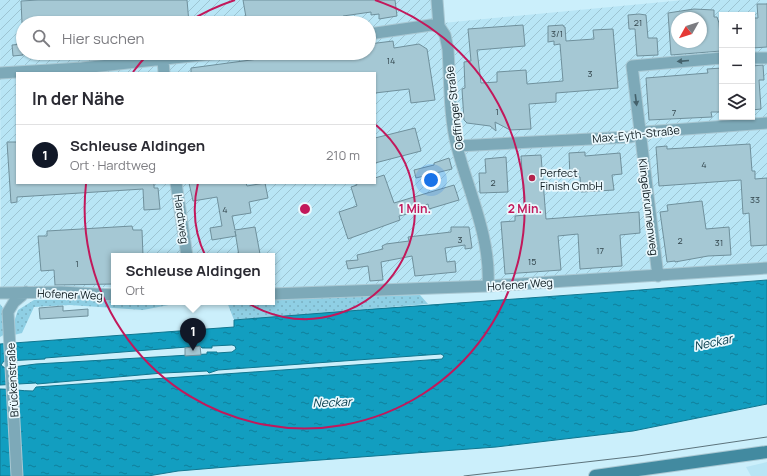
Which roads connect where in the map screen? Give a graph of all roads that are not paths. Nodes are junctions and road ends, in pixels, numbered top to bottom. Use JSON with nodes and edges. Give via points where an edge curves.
{"nodes":[{"id":1,"x":437,"y":0,"type":"edge"},
{"id":2,"x":439,"y":26,"type":"junction"},
{"id":3,"x":376,"y":33,"type":"edge"},
{"id":4,"x":719,"y":58,"type":"edge"},
{"id":5,"x":755,"y":58,"type":"edge"},
{"id":6,"x":767,"y":58,"type":"edge"},
{"id":7,"x":162,"y":60,"type":"joint"},
{"id":8,"x":23,"y":72,"type":"edge"},
{"id":9,"x":164,"y":72,"type":"edge"},
{"id":10,"x":16,"y":73,"type":"edge"},
{"id":11,"x":0,"y":74,"type":"edge"},
{"id":12,"x":767,"y":123,"type":"edge"},
{"id":13,"x":640,"y":134,"type":"junction"},
{"id":14,"x":457,"y":146,"type":"junction"},
{"id":15,"x":176,"y":184,"type":"edge"},
{"id":16,"x":186,"y":253,"type":"edge"},
{"id":17,"x":767,"y":268,"type":"edge"},
{"id":18,"x":658,"y":276,"type":"junction"},
{"id":19,"x":488,"y":286,"type":"junction"},
{"id":20,"x":26,"y":292,"type":"junction"},
{"id":21,"x":0,"y":293,"type":"edge"},
{"id":22,"x":275,"y":294,"type":"edge"},
{"id":23,"x":111,"y":295,"type":"edge"},
{"id":24,"x":767,"y":452,"type":"edge"},
{"id":25,"x":17,"y":476,"type":"edge"},
{"id":26,"x":595,"y":476,"type":"edge"}],
"edges":[{"from":1,"to":2,"type":"street","name":"Oeffinger Straße"},
{"from":2,"to":3,"type":"street"},
{"from":2,"to":14,"type":"street","name":"Oeffinger Straße","via":[[446,35]]},
{"from":4,"to":13,"type":"street","name":"Klingelbrunnenweg","one_way":true,"via":[[632,66]]},
{"from":5,"to":6,"type":"street"},
{"from":7,"to":8,"type":"street"},
{"from":7,"to":9,"type":"street"},
{"from":10,"to":11,"type":"street"},
{"from":12,"to":13,"type":"street","name":"Max-Eyth-Straße"},
{"from":13,"to":14,"type":"street","name":"Max-Eyth-Straße","via":[[630,137]]},
{"from":13,"to":18,"type":"street","name":"Klingelbrunnenweg"},
{"from":14,"to":19,"type":"street","name":"Oeffinger Straße","via":[[484,240],[488,260]]},
{"from":15,"to":16,"type":"street","name":"Hardtweg"},
{"from":17,"to":18,"type":"street","name":"Hofener Weg"},
{"from":18,"to":19,"type":"street","name":"Hofener Weg"},
{"from":19,"to":22,"type":"street","name":"Hofener Weg"},
{"from":20,"to":21,"type":"street"},
{"from":20,"to":23,"type":"street","name":"Hofener Weg"},
{"from":20,"to":25,"type":"street","name":"Brückenstraße","via":[[14,302],[8,312]]},
{"from":24,"to":26,"type":"main road"}]}
